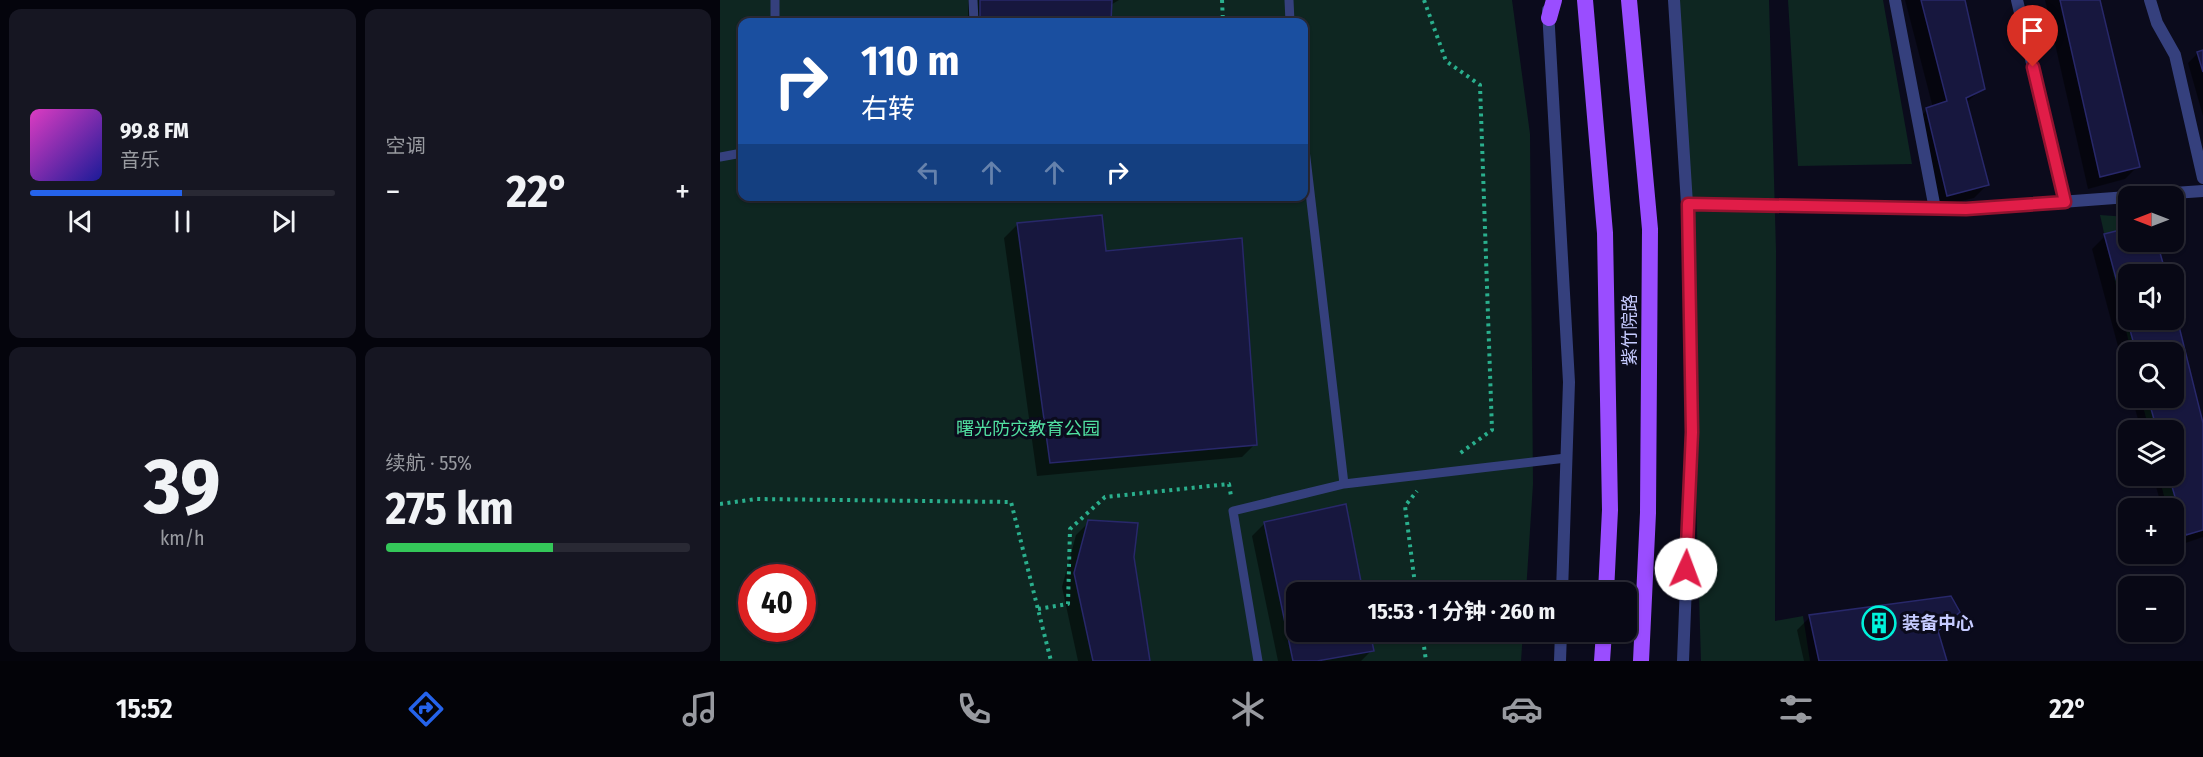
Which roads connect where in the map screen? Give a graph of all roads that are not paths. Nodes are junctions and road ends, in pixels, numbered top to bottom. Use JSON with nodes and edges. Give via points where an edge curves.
{"nodes":[{"id":1,"x":775,"y":0,"type":"edge"},
{"id":2,"x":973,"y":0,"type":"edge"},
{"id":3,"x":1289,"y":0,"type":"edge"},
{"id":4,"x":1547,"y":0,"type":"edge"},
{"id":5,"x":1554,"y":0,"type":"edge"},
{"id":6,"x":1585,"y":0,"type":"edge"},
{"id":7,"x":1629,"y":0,"type":"edge"},
{"id":8,"x":1674,"y":0,"type":"edge"},
{"id":9,"x":1895,"y":0,"type":"edge"},
{"id":10,"x":2017,"y":0,"type":"edge"},
{"id":11,"x":2150,"y":0,"type":"edge"},
{"id":12,"x":775,"y":18,"type":"edge"},
{"id":13,"x":974,"y":18,"type":"edge"},
{"id":14,"x":1290,"y":18,"type":"edge"},
{"id":15,"x":1549,"y":18,"type":"junction"},
{"id":16,"x":738,"y":154,"type":"edge"},
{"id":17,"x":720,"y":157,"type":"edge"},
{"id":18,"x":1308,"y":175,"type":"edge"},
{"id":19,"x":2203,"y":178,"type":"edge"},
{"id":20,"x":2203,"y":191,"type":"edge"},
{"id":21,"x":2184,"y":193,"type":"edge"},
{"id":22,"x":2118,"y":198,"type":"edge"},
{"id":23,"x":2065,"y":202,"type":"junction"},
{"id":24,"x":1688,"y":204,"type":"junction"},
{"id":25,"x":1935,"y":209,"type":"junction"},
{"id":26,"x":1566,"y":458,"type":"junction"},
{"id":27,"x":1344,"y":484,"type":"junction"},
{"id":28,"x":1562,"y":582,"type":"edge"},
{"id":29,"x":1606,"y":582,"type":"edge"},
{"id":30,"x":1561,"y":642,"type":"edge"},
{"id":31,"x":1603,"y":642,"type":"edge"},
{"id":32,"x":1258,"y":661,"type":"edge"},
{"id":33,"x":1560,"y":661,"type":"edge"},
{"id":34,"x":1602,"y":661,"type":"edge"},
{"id":35,"x":1641,"y":661,"type":"edge"},
{"id":36,"x":1683,"y":661,"type":"edge"}],
"edges":[{"from":1,"to":12,"type":"lane"},
{"from":2,"to":13,"type":"lane"},
{"from":3,"to":14,"type":"lane"},
{"from":4,"to":15,"type":"street"},
{"from":5,"to":15,"type":"main road"},
{"from":6,"to":29,"type":"main road","name":"紫竹院路","via":[[1605,233],[1610,510]]},
{"from":7,"to":35,"type":"main road","name":"紫竹院路","via":[[1650,229],[1648,513]]},
{"from":8,"to":24,"type":"street"},
{"from":9,"to":25,"type":"street"},
{"from":10,"to":23,"type":"street"},
{"from":11,"to":19,"type":"street","via":[[2157,23],[2175,55]]},
{"from":15,"to":26,"type":"street","via":[[1569,382]]},
{"from":16,"to":17,"type":"lane"},
{"from":18,"to":27,"type":"lane"},
{"from":20,"to":21,"type":"street"},
{"from":22,"to":23,"type":"street"},
{"from":23,"to":25,"type":"street"},
{"from":24,"to":25,"type":"street"},
{"from":24,"to":36,"type":"street","via":[[1692,432]]},
{"from":26,"to":27,"type":"lane"},
{"from":26,"to":28,"type":"street"},
{"from":27,"to":32,"type":"lane","via":[[1233,511]]},
{"from":30,"to":33,"type":"street"},
{"from":31,"to":34,"type":"main road"}]}
